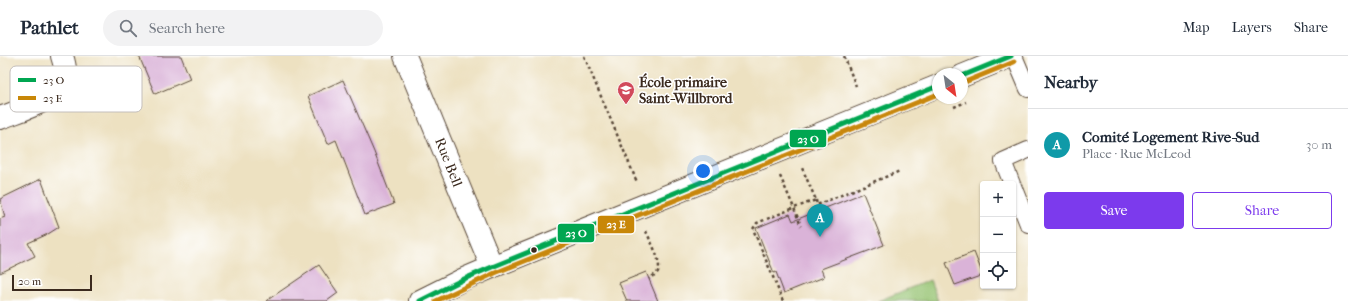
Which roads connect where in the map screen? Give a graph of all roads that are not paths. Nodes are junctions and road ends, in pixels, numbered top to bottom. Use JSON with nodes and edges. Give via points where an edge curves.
{"nodes":[{"id":1,"x":62,"y":56,"type":"edge"},
{"id":2,"x":406,"y":56,"type":"edge"},
{"id":3,"x":1013,"y":56,"type":"edge"},
{"id":4,"x":65,"y":66,"type":"edge"},
{"id":5,"x":968,"y":74,"type":"edge"},
{"id":6,"x":932,"y":88,"type":"edge"},
{"id":7,"x":1028,"y":89,"type":"edge"},
{"id":8,"x":15,"y":112,"type":"edge"},
{"id":9,"x":0,"y":118,"type":"edge"},
{"id":10,"x":1028,"y":150,"type":"edge"},
{"id":11,"x":1011,"y":181,"type":"edge"},
{"id":12,"x":1016,"y":193,"type":"edge"},
{"id":13,"x":1028,"y":224,"type":"edge"},
{"id":14,"x":492,"y":267,"type":"junction"},
{"id":15,"x":420,"y":301,"type":"edge"}],
"edges":[{"from":1,"to":4,"type":"street"},
{"from":2,"to":14,"type":"street","name":"Rue Bell"},
{"from":3,"to":5,"type":"street"},
{"from":3,"to":7,"type":"lane"},
{"from":6,"to":14,"type":"street"},
{"from":8,"to":9,"type":"street"},
{"from":10,"to":11,"type":"lane","via":[[1003,160]]},
{"from":12,"to":13,"type":"lane"},
{"from":14,"to":15,"type":"street"}]}
